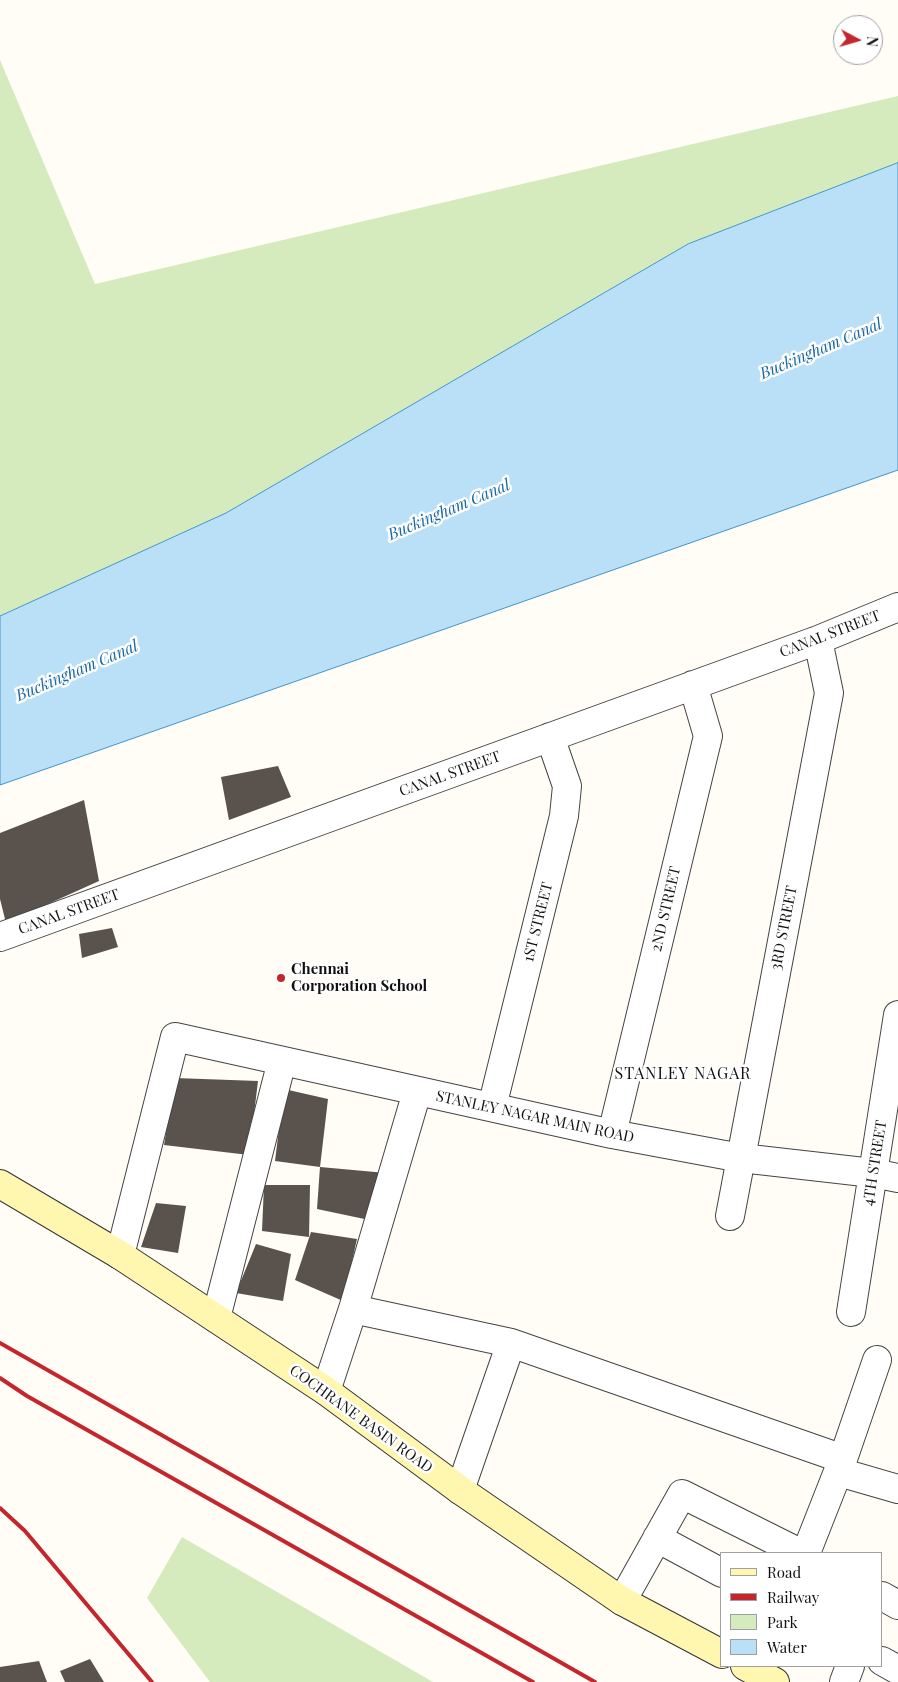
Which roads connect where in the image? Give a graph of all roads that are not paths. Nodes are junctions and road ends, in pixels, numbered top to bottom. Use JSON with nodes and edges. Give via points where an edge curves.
{"nodes":[{"id":1,"x":898,"y":607,"type":"edge"},
{"id":2,"x":818,"y":640,"type":"junction"},
{"id":3,"x":693,"y":685,"type":"junction"},
{"id":4,"x":550,"y":737,"type":"junction"},
{"id":5,"x":0,"y":937,"type":"edge"},
{"id":6,"x":898,"y":1015,"type":"edge"},
{"id":7,"x":282,"y":1061,"type":"junction"},
{"id":8,"x":417,"y":1092,"type":"junction"},
{"id":9,"x":492,"y":1107,"type":"junction"},
{"id":10,"x":612,"y":1134,"type":"junction"},
{"id":11,"x":741,"y":1158,"type":"junction"},
{"id":12,"x":886,"y":1176,"type":"edge"},
{"id":13,"x":0,"y":1184,"type":"edge"},
{"id":14,"x":730,"y":1216,"type":"dead end"},
{"id":15,"x":120,"y":1255,"type":"junction"},
{"id":16,"x":353,"y":1309,"type":"junction"},
{"id":17,"x":851,"y":1312,"type":"dead end"},
{"id":18,"x":216,"y":1318,"type":"junction"},
{"id":19,"x":511,"y":1343,"type":"junction"},
{"id":20,"x":877,"y":1360,"type":"dead end"},
{"id":21,"x":326,"y":1391,"type":"junction"},
{"id":22,"x":841,"y":1465,"type":"junction"},
{"id":23,"x":898,"y":1489,"type":"edge"},
{"id":24,"x":460,"y":1490,"type":"junction"},
{"id":25,"x":658,"y":1538,"type":"junction"},
{"id":26,"x":798,"y":1552,"type":"edge"},
{"id":27,"x":806,"y":1552,"type":"edge"},
{"id":28,"x":720,"y":1572,"type":"edge"},
{"id":29,"x":883,"y":1597,"type":"edge"},
{"id":30,"x":622,"y":1601,"type":"junction"},
{"id":31,"x":898,"y":1605,"type":"edge"},
{"id":32,"x":720,"y":1653,"type":"edge"},
{"id":33,"x":883,"y":1662,"type":"edge"},
{"id":34,"x":747,"y":1667,"type":"edge"},
{"id":35,"x":850,"y":1667,"type":"edge"},
{"id":36,"x":898,"y":1670,"type":"edge"},
{"id":37,"x":775,"y":1682,"type":"edge"},
{"id":38,"x":844,"y":1682,"type":"edge"}],
"edges":[{"from":1,"to":2,"type":"street","name":"CANAL STREET"},
{"from":2,"to":3,"type":"street","name":"CANAL STREET"},
{"from":2,"to":11,"type":"street","name":"3RD STREET","via":[[829,693]]},
{"from":3,"to":4,"type":"street","name":"CANAL STREET"},
{"from":3,"to":10,"type":"street","name":"2ND STREET","via":[[708,736]]},
{"from":4,"to":5,"type":"street","name":"CANAL STREET"},
{"from":4,"to":9,"type":"street","name":"1ST STREET","via":[[567,786],[564,816]]},
{"from":6,"to":12,"type":"street","name":"4TH STREET"},
{"from":7,"to":8,"type":"street","name":"STANLEY NAGAR MAIN ROAD"},
{"from":7,"to":15,"type":"street","name":"STANLEY NAGAR MAIN ROAD","via":[[175,1037]]},
{"from":7,"to":18,"type":"street"},
{"from":8,"to":9,"type":"street","name":"STANLEY NAGAR MAIN ROAD"},
{"from":8,"to":16,"type":"street"},
{"from":9,"to":10,"type":"street","name":"STANLEY NAGAR MAIN ROAD"},
{"from":10,"to":11,"type":"street","name":"STANLEY NAGAR MAIN ROAD"},
{"from":11,"to":12,"type":"street","name":"STANLEY NAGAR MAIN ROAD"},
{"from":11,"to":14,"type":"street","name":"3RD STREET"},
{"from":12,"to":17,"type":"street","name":"4TH STREET"},
{"from":13,"to":15,"type":"main road","name":"COCHRANE BASIN ROAD"},
{"from":15,"to":18,"type":"main road","name":"COCHRANE BASIN ROAD"},
{"from":16,"to":19,"type":"street"},
{"from":16,"to":21,"type":"street"},
{"from":18,"to":21,"type":"main road","name":"COCHRANE BASIN ROAD"},
{"from":19,"to":22,"type":"street"},
{"from":19,"to":24,"type":"street"},
{"from":20,"to":22,"type":"street"},
{"from":21,"to":24,"type":"main road","name":"COCHRANE BASIN ROAD"},
{"from":22,"to":23,"type":"street"},
{"from":22,"to":27,"type":"street"},
{"from":24,"to":30,"type":"main road","name":"COCHRANE BASIN ROAD"},
{"from":25,"to":26,"type":"street","via":[[682,1494]]},
{"from":25,"to":28,"type":"street"},
{"from":25,"to":30,"type":"street"},
{"from":29,"to":31,"type":"street"},
{"from":30,"to":32,"type":"main road","name":"COCHRANE BASIN ROAD"},
{"from":33,"to":36,"type":"street"},
{"from":34,"to":37,"type":"main road"},
{"from":35,"to":38,"type":"street"}]}
